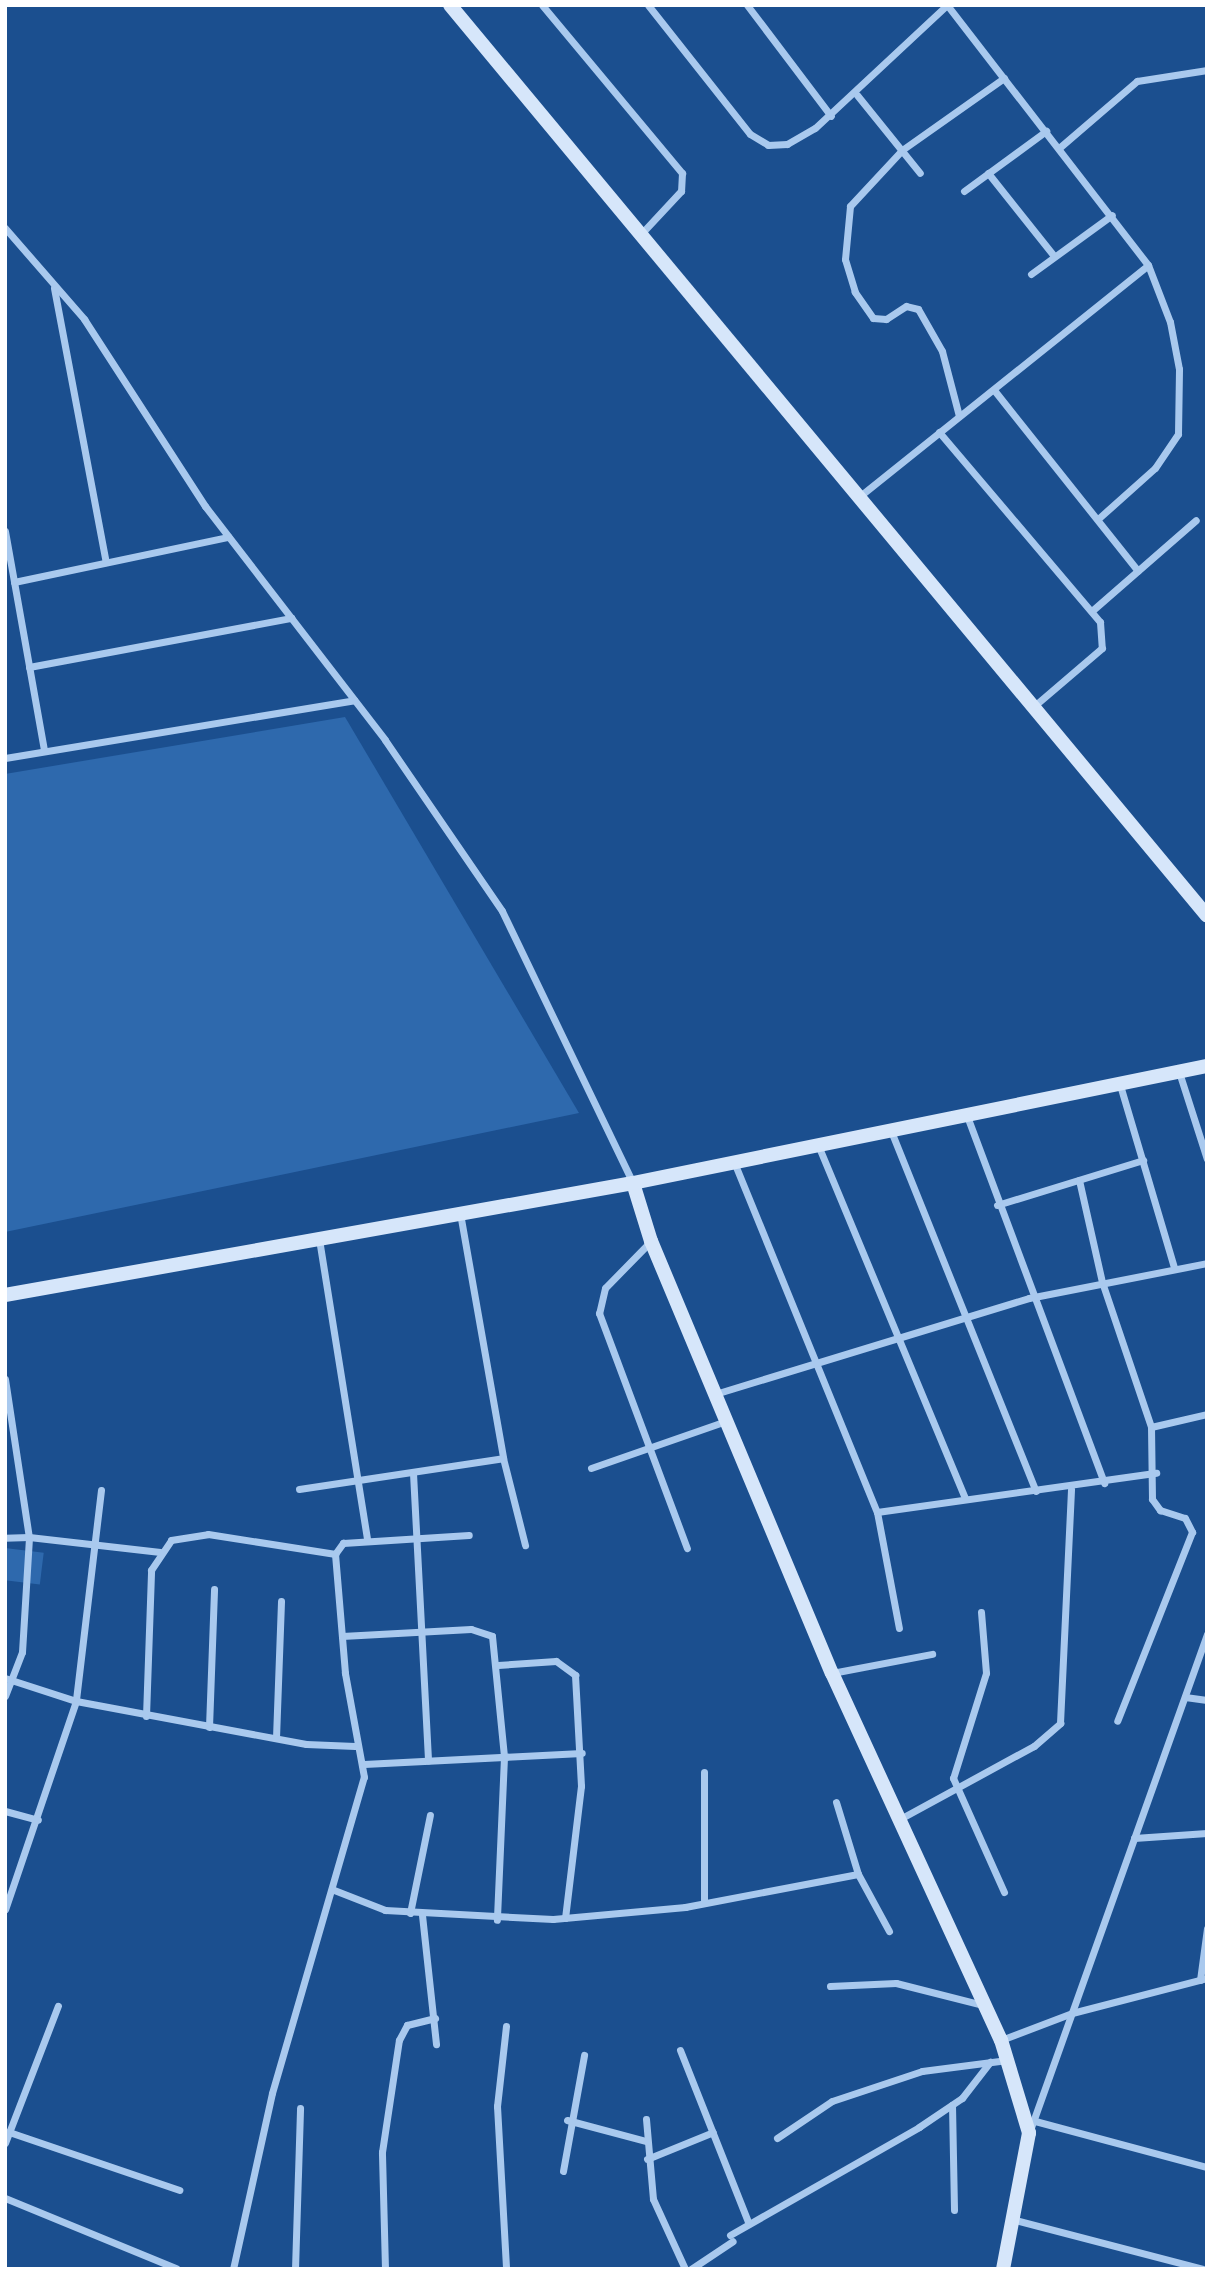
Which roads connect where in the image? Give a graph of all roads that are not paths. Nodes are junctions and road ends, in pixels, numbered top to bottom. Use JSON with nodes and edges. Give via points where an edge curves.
{"nodes":[{"id":1,"x":450,"y":5,"type":"edge"},
{"id":2,"x":542,"y":5,"type":"edge"},
{"id":3,"x":660,"y":5,"type":"edge"},
{"id":4,"x":747,"y":5,"type":"edge"},
{"id":5,"x":947,"y":5,"type":"edge"},
{"id":6,"x":650,"y":8,"type":"edge"},
{"id":7,"x":1207,"y":70,"type":"edge"},
{"id":8,"x":1004,"y":78,"type":"junction"},
{"id":9,"x":857,"y":96,"type":"junction"},
{"id":10,"x":831,"y":116,"type":"junction"},
{"id":11,"x":1046,"y":131,"type":"junction"},
{"id":12,"x":1059,"y":148,"type":"junction"},
{"id":13,"x":902,"y":150,"type":"junction"},
{"id":14,"x":920,"y":173,"type":"dead end"},
{"id":15,"x":988,"y":173,"type":"junction"},
{"id":16,"x":964,"y":191,"type":"dead end"},
{"id":17,"x":1112,"y":215,"type":"junction"},
{"id":18,"x":5,"y":228,"type":"edge"},
{"id":19,"x":640,"y":234,"type":"junction"},
{"id":20,"x":1054,"y":256,"type":"junction"},
{"id":21,"x":1148,"y":265,"type":"junction"},
{"id":22,"x":1031,"y":274,"type":"dead end"},
{"id":23,"x":54,"y":288,"type":"junction"},
{"id":24,"x":994,"y":390,"type":"junction"},
{"id":25,"x":960,"y":416,"type":"junction"},
{"id":26,"x":939,"y":432,"type":"junction"},
{"id":27,"x":860,"y":496,"type":"junction"},
{"id":28,"x":1099,"y":518,"type":"junction"},
{"id":29,"x":1196,"y":520,"type":"dead end"},
{"id":30,"x":5,"y":531,"type":"edge"},
{"id":31,"x":228,"y":537,"type":"junction"},
{"id":32,"x":106,"y":562,"type":"junction"},
{"id":33,"x":1138,"y":571,"type":"junction"},
{"id":34,"x":14,"y":582,"type":"junction"},
{"id":35,"x":1094,"y":609,"type":"junction"},
{"id":36,"x":291,"y":618,"type":"junction"},
{"id":37,"x":29,"y":667,"type":"junction"},
{"id":38,"x":354,"y":700,"type":"junction"},
{"id":39,"x":1033,"y":707,"type":"junction"},
{"id":40,"x":44,"y":751,"type":"junction"},
{"id":41,"x":5,"y":758,"type":"edge"},
{"id":42,"x":1207,"y":916,"type":"edge"},
{"id":43,"x":1207,"y":1066,"type":"edge"},
{"id":44,"x":1179,"y":1072,"type":"junction"},
{"id":45,"x":1120,"y":1085,"type":"junction"},
{"id":46,"x":967,"y":1116,"type":"junction"},
{"id":47,"x":891,"y":1131,"type":"junction"},
{"id":48,"x":818,"y":1145,"type":"junction"},
{"id":49,"x":1207,"y":1159,"type":"edge"},
{"id":50,"x":1143,"y":1160,"type":"junction"},
{"id":51,"x":734,"y":1161,"type":"junction"},
{"id":52,"x":1079,"y":1180,"type":"junction"},
{"id":53,"x":633,"y":1183,"type":"junction"},
{"id":54,"x":998,"y":1205,"type":"junction"},
{"id":55,"x":460,"y":1212,"type":"junction"},
{"id":56,"x":319,"y":1239,"type":"junction"},
{"id":57,"x":651,"y":1241,"type":"junction"},
{"id":58,"x":1207,"y":1263,"type":"edge"},
{"id":59,"x":1174,"y":1267,"type":"junction"},
{"id":60,"x":1102,"y":1282,"type":"junction"},
{"id":61,"x":5,"y":1295,"type":"edge"},
{"id":62,"x":1030,"y":1298,"type":"junction"},
{"id":63,"x":963,"y":1316,"type":"junction"},
{"id":64,"x":897,"y":1334,"type":"junction"},
{"id":65,"x":818,"y":1361,"type":"junction"},
{"id":66,"x":5,"y":1379,"type":"edge"},
{"id":67,"x":714,"y":1394,"type":"junction"},
{"id":68,"x":1207,"y":1414,"type":"edge"},
{"id":69,"x":728,"y":1420,"type":"junction"},
{"id":70,"x":1151,"y":1427,"type":"junction"},
{"id":71,"x":649,"y":1447,"type":"junction"},
{"id":72,"x":503,"y":1458,"type":"junction"},
{"id":73,"x":591,"y":1468,"type":"dead end"},
{"id":74,"x":413,"y":1473,"type":"junction"},
{"id":75,"x":1156,"y":1473,"type":"junction"},
{"id":76,"x":360,"y":1481,"type":"junction"},
{"id":77,"x":1104,"y":1483,"type":"junction"},
{"id":78,"x":299,"y":1489,"type":"dead end"},
{"id":79,"x":1071,"y":1489,"type":"junction"},
{"id":80,"x":102,"y":1490,"type":"dead end"},
{"id":81,"x":1036,"y":1491,"type":"junction"},
{"id":82,"x":965,"y":1498,"type":"junction"},
{"id":83,"x":877,"y":1513,"type":"junction"},
{"id":84,"x":469,"y":1535,"type":"dead end"},
{"id":85,"x":29,"y":1537,"type":"junction"},
{"id":86,"x":5,"y":1538,"type":"edge"},
{"id":87,"x":416,"y":1538,"type":"junction"},
{"id":88,"x":368,"y":1540,"type":"junction"},
{"id":89,"x":525,"y":1545,"type":"dead end"},
{"id":90,"x":97,"y":1547,"type":"junction"},
{"id":91,"x":687,"y":1548,"type":"dead end"},
{"id":92,"x":160,"y":1552,"type":"junction"},
{"id":93,"x":335,"y":1554,"type":"junction"},
{"id":94,"x":214,"y":1589,"type":"dead end"},
{"id":95,"x":281,"y":1601,"type":"dead end"},
{"id":96,"x":981,"y":1612,"type":"dead end"},
{"id":97,"x":899,"y":1628,"type":"dead end"},
{"id":98,"x":418,"y":1632,"type":"junction"},
{"id":99,"x":1207,"y":1633,"type":"edge"},
{"id":100,"x":342,"y":1636,"type":"junction"},
{"id":101,"x":932,"y":1654,"type":"dead end"},
{"id":102,"x":498,"y":1665,"type":"junction"},
{"id":103,"x":832,"y":1673,"type":"junction"},
{"id":104,"x":8,"y":1679,"type":"edge"},
{"id":105,"x":5,"y":1696,"type":"edge"},
{"id":106,"x":1185,"y":1697,"type":"junction"},
{"id":107,"x":1207,"y":1700,"type":"edge"},
{"id":108,"x":76,"y":1701,"type":"junction"},
{"id":109,"x":146,"y":1716,"type":"junction"},
{"id":110,"x":1117,"y":1721,"type":"dead end"},
{"id":111,"x":209,"y":1727,"type":"junction"},
{"id":112,"x":276,"y":1738,"type":"junction"},
{"id":113,"x":355,"y":1746,"type":"junction"},
{"id":114,"x":582,"y":1753,"type":"junction"},
{"id":115,"x":505,"y":1757,"type":"junction"},
{"id":116,"x":428,"y":1761,"type":"junction"},
{"id":117,"x":364,"y":1764,"type":"junction"},
{"id":118,"x":704,"y":1772,"type":"dead end"},
{"id":119,"x":956,"y":1788,"type":"junction"},
{"id":120,"x":836,"y":1802,"type":"dead end"},
{"id":121,"x":5,"y":1811,"type":"edge"},
{"id":122,"x":430,"y":1815,"type":"dead end"},
{"id":123,"x":38,"y":1820,"type":"junction"},
{"id":124,"x":898,"y":1821,"type":"junction"},
{"id":125,"x":1207,"y":1833,"type":"edge"},
{"id":126,"x":1134,"y":1838,"type":"junction"},
{"id":127,"x":858,"y":1874,"type":"junction"},
{"id":128,"x":334,"y":1890,"type":"junction"},
{"id":129,"x":1004,"y":1892,"type":"dead end"},
{"id":130,"x":704,"y":1903,"type":"junction"},
{"id":131,"x":5,"y":1909,"type":"edge"},
{"id":132,"x":410,"y":1913,"type":"junction"},
{"id":133,"x":422,"y":1915,"type":"junction"},
{"id":134,"x":565,"y":1918,"type":"junction"},
{"id":135,"x":497,"y":1920,"type":"junction"},
{"id":136,"x":1207,"y":1928,"type":"edge"},
{"id":137,"x":888,"y":1931,"type":"dead end"},
{"id":138,"x":1203,"y":1979,"type":"edge"},
{"id":139,"x":830,"y":1986,"type":"dead end"},
{"id":140,"x":58,"y":2006,"type":"dead end"},
{"id":141,"x":984,"y":2006,"type":"junction"},
{"id":142,"x":1072,"y":2013,"type":"junction"},
{"id":143,"x":435,"y":2018,"type":"junction"},
{"id":144,"x":506,"y":2026,"type":"dead end"},
{"id":145,"x":1000,"y":2040,"type":"junction"},
{"id":146,"x":436,"y":2044,"type":"dead end"},
{"id":147,"x":680,"y":2050,"type":"dead end"},
{"id":148,"x":584,"y":2056,"type":"dead end"},
{"id":149,"x":1007,"y":2060,"type":"junction"},
{"id":150,"x":990,"y":2062,"type":"junction"},
{"id":151,"x":952,"y":2105,"type":"junction"},
{"id":152,"x":300,"y":2108,"type":"dead end"},
{"id":153,"x":646,"y":2119,"type":"dead end"},
{"id":154,"x":568,"y":2120,"type":"junction"},
{"id":155,"x":1032,"y":2127,"type":"junction"},
{"id":156,"x":9,"y":2132,"type":"junction"},
{"id":157,"x":713,"y":2132,"type":"junction"},
{"id":158,"x":777,"y":2138,"type":"dead end"},
{"id":159,"x":646,"y":2141,"type":"junction"},
{"id":160,"x":5,"y":2143,"type":"edge"},
{"id":161,"x":648,"y":2159,"type":"junction"},
{"id":162,"x":1207,"y":2167,"type":"edge"},
{"id":163,"x":563,"y":2171,"type":"dead end"},
{"id":164,"x":179,"y":2190,"type":"dead end"},
{"id":165,"x":5,"y":2198,"type":"edge"},
{"id":166,"x":954,"y":2210,"type":"dead end"},
{"id":167,"x":1015,"y":2220,"type":"junction"},
{"id":168,"x":749,"y":2224,"type":"junction"},
{"id":169,"x":684,"y":2266,"type":"edge"},
{"id":170,"x":176,"y":2267,"type":"edge"},
{"id":171,"x":233,"y":2269,"type":"edge"},
{"id":172,"x":296,"y":2269,"type":"edge"},
{"id":173,"x":385,"y":2269,"type":"edge"},
{"id":174,"x":506,"y":2269,"type":"edge"},
{"id":175,"x":691,"y":2269,"type":"edge"},
{"id":176,"x":1003,"y":2269,"type":"edge"},
{"id":177,"x":1203,"y":2269,"type":"edge"}],
"edges":[{"from":1,"to":19,"type":"street"},
{"from":2,"to":19,"type":"street","via":[[682,173],[681,191]]},
{"from":3,"to":6,"type":"street"},
{"from":4,"to":10,"type":"street"},
{"from":5,"to":8,"type":"street"},
{"from":5,"to":9,"type":"street"},
{"from":6,"to":10,"type":"street","via":[[750,134],[768,145],[787,144]]},
{"from":7,"to":12,"type":"street","via":[[1164,73],[1137,81]]},
{"from":8,"to":11,"type":"street"},
{"from":8,"to":13,"type":"street"},
{"from":9,"to":10,"type":"street"},
{"from":9,"to":13,"type":"street"},
{"from":11,"to":12,"type":"street"},
{"from":11,"to":15,"type":"street"},
{"from":12,"to":17,"type":"street"},
{"from":13,"to":14,"type":"street"},
{"from":13,"to":25,"type":"street","via":[[849,206],[845,259],[855,292],[873,318],[913,306],[923,316],[942,351]]},
{"from":15,"to":16,"type":"street"},
{"from":15,"to":20,"type":"street"},
{"from":17,"to":20,"type":"street"},
{"from":17,"to":21,"type":"street"},
{"from":18,"to":23,"type":"street"},
{"from":19,"to":27,"type":"street"},
{"from":20,"to":22,"type":"street"},
{"from":21,"to":24,"type":"street"},
{"from":21,"to":28,"type":"street","via":[[1179,369],[1178,434],[1155,468]]},
{"from":23,"to":31,"type":"street","via":[[84,319]]},
{"from":23,"to":32,"type":"street"},
{"from":24,"to":25,"type":"street"},
{"from":24,"to":28,"type":"street"},
{"from":25,"to":26,"type":"street"},
{"from":26,"to":27,"type":"street"},
{"from":26,"to":35,"type":"street"},
{"from":27,"to":39,"type":"street"},
{"from":28,"to":33,"type":"street"},
{"from":29,"to":33,"type":"street"},
{"from":30,"to":34,"type":"street"},
{"from":31,"to":32,"type":"street"},
{"from":31,"to":36,"type":"street"},
{"from":32,"to":34,"type":"street"},
{"from":33,"to":35,"type":"street"},
{"from":34,"to":37,"type":"street"},
{"from":35,"to":39,"type":"street","via":[[1102,648]]},
{"from":36,"to":37,"type":"street"},
{"from":36,"to":38,"type":"street"},
{"from":37,"to":40,"type":"street"},
{"from":38,"to":40,"type":"street"},
{"from":38,"to":53,"type":"street","via":[[502,911]]},
{"from":39,"to":42,"type":"street"},
{"from":40,"to":41,"type":"street"},
{"from":43,"to":44,"type":"street"},
{"from":44,"to":45,"type":"street"},
{"from":44,"to":49,"type":"street"},
{"from":45,"to":46,"type":"street"},
{"from":45,"to":50,"type":"street"},
{"from":46,"to":47,"type":"street"},
{"from":46,"to":54,"type":"street"},
{"from":47,"to":48,"type":"street"},
{"from":47,"to":63,"type":"street"},
{"from":48,"to":51,"type":"street"},
{"from":48,"to":64,"type":"street"},
{"from":50,"to":52,"type":"street"},
{"from":50,"to":59,"type":"street"},
{"from":51,"to":53,"type":"street"},
{"from":51,"to":65,"type":"street"},
{"from":52,"to":54,"type":"street"},
{"from":52,"to":60,"type":"street"},
{"from":53,"to":55,"type":"street"},
{"from":53,"to":57,"type":"street"},
{"from":54,"to":62,"type":"street"},
{"from":55,"to":56,"type":"street"},
{"from":55,"to":72,"type":"street"},
{"from":56,"to":61,"type":"street"},
{"from":56,"to":76,"type":"street"},
{"from":57,"to":67,"type":"street"},
{"from":57,"to":71,"type":"street","via":[[605,1288],[599,1313]]},
{"from":58,"to":59,"type":"street"},
{"from":59,"to":60,"type":"street"},
{"from":60,"to":62,"type":"street"},
{"from":60,"to":70,"type":"street"},
{"from":62,"to":63,"type":"street"},
{"from":62,"to":77,"type":"street"},
{"from":63,"to":64,"type":"street"},
{"from":63,"to":81,"type":"street"},
{"from":64,"to":65,"type":"street"},
{"from":64,"to":82,"type":"street"},
{"from":65,"to":67,"type":"street"},
{"from":65,"to":83,"type":"street"},
{"from":66,"to":85,"type":"street"},
{"from":67,"to":69,"type":"street"},
{"from":68,"to":70,"type":"street"},
{"from":69,"to":71,"type":"street"},
{"from":69,"to":103,"type":"street"},
{"from":70,"to":75,"type":"street"},
{"from":71,"to":73,"type":"street"},
{"from":71,"to":91,"type":"street"},
{"from":72,"to":74,"type":"street"},
{"from":72,"to":89,"type":"street"},
{"from":74,"to":76,"type":"street"},
{"from":74,"to":87,"type":"street"},
{"from":75,"to":77,"type":"street"},
{"from":75,"to":110,"type":"street","via":[[1155,1506],[1185,1518],[1191,1540]]},
{"from":76,"to":78,"type":"street"},
{"from":76,"to":88,"type":"street"},
{"from":77,"to":79,"type":"street"},
{"from":79,"to":81,"type":"street"},
{"from":79,"to":119,"type":"street","via":[[1060,1723],[1034,1746]]},
{"from":80,"to":90,"type":"street"},
{"from":81,"to":82,"type":"street"},
{"from":82,"to":83,"type":"street"},
{"from":83,"to":97,"type":"street"},
{"from":84,"to":87,"type":"street"},
{"from":85,"to":86,"type":"street"},
{"from":85,"to":90,"type":"street"},
{"from":85,"to":104,"type":"street","via":[[25,1628]]},
{"from":87,"to":88,"type":"street"},
{"from":87,"to":98,"type":"street"},
{"from":88,"to":93,"type":"street","via":[[343,1543]]},
{"from":90,"to":92,"type":"street"},
{"from":90,"to":108,"type":"street"},
{"from":92,"to":93,"type":"street","via":[[172,1540],[208,1534]]},
{"from":92,"to":109,"type":"street","via":[[147,1616]]},
{"from":93,"to":100,"type":"street"},
{"from":94,"to":111,"type":"street"},
{"from":95,"to":112,"type":"street"},
{"from":96,"to":119,"type":"street","via":[[986,1673],[953,1765]]},
{"from":98,"to":100,"type":"street"},
{"from":98,"to":102,"type":"street","via":[[488,1630]]},
{"from":98,"to":116,"type":"street"},
{"from":99,"to":106,"type":"street"},
{"from":100,"to":113,"type":"street"},
{"from":101,"to":103,"type":"street"},
{"from":102,"to":114,"type":"street","via":[[556,1661],[572,1669]]},
{"from":102,"to":115,"type":"street"},
{"from":103,"to":124,"type":"street"},
{"from":104,"to":105,"type":"street"},
{"from":104,"to":108,"type":"street"},
{"from":106,"to":107,"type":"street"},
{"from":106,"to":126,"type":"street"},
{"from":108,"to":109,"type":"street"},
{"from":108,"to":123,"type":"street"},
{"from":109,"to":111,"type":"street"},
{"from":111,"to":112,"type":"street"},
{"from":112,"to":113,"type":"street"},
{"from":113,"to":117,"type":"street"},
{"from":114,"to":115,"type":"street"},
{"from":114,"to":134,"type":"street"},
{"from":115,"to":116,"type":"street"},
{"from":115,"to":135,"type":"street"},
{"from":116,"to":117,"type":"street"},
{"from":117,"to":128,"type":"street"},
{"from":118,"to":130,"type":"street"},
{"from":119,"to":124,"type":"street"},
{"from":119,"to":129,"type":"street"},
{"from":120,"to":127,"type":"street"},
{"from":121,"to":123,"type":"street"},
{"from":122,"to":132,"type":"street"},
{"from":123,"to":131,"type":"street"},
{"from":124,"to":141,"type":"street"},
{"from":125,"to":126,"type":"street"},
{"from":126,"to":142,"type":"street"},
{"from":127,"to":130,"type":"street"},
{"from":127,"to":137,"type":"street"},
{"from":128,"to":132,"type":"street"},
{"from":128,"to":171,"type":"street","via":[[272,2093]]},
{"from":130,"to":134,"type":"street"},
{"from":132,"to":133,"type":"street"},
{"from":133,"to":135,"type":"street"},
{"from":133,"to":143,"type":"street"},
{"from":134,"to":135,"type":"street"},
{"from":136,"to":138,"type":"street"},
{"from":138,"to":142,"type":"street"},
{"from":139,"to":141,"type":"street","via":[[896,1983]]},
{"from":140,"to":156,"type":"street"},
{"from":141,"to":145,"type":"street"},
{"from":142,"to":145,"type":"street"},
{"from":142,"to":155,"type":"street"},
{"from":143,"to":146,"type":"street"},
{"from":143,"to":173,"type":"street","via":[[407,2025],[398,2040],[382,2152]]},
{"from":144,"to":174,"type":"street","via":[[497,2106]]},
{"from":145,"to":149,"type":"street"},
{"from":147,"to":157,"type":"street"},
{"from":148,"to":154,"type":"street"},
{"from":149,"to":150,"type":"street"},
{"from":149,"to":155,"type":"street"},
{"from":150,"to":151,"type":"street"},
{"from":150,"to":158,"type":"street","via":[[933,2067],[832,2101]]},
{"from":151,"to":166,"type":"street"},
{"from":151,"to":168,"type":"street"},
{"from":152,"to":172,"type":"street"},
{"from":153,"to":159,"type":"street"},
{"from":154,"to":159,"type":"street"},
{"from":154,"to":163,"type":"street"},
{"from":155,"to":162,"type":"street"},
{"from":155,"to":167,"type":"street"},
{"from":156,"to":160,"type":"street"},
{"from":156,"to":164,"type":"street"},
{"from":157,"to":161,"type":"street"},
{"from":157,"to":168,"type":"street"},
{"from":159,"to":161,"type":"street"},
{"from":161,"to":169,"type":"street","via":[[653,2199]]},
{"from":165,"to":170,"type":"street"},
{"from":167,"to":176,"type":"street"},
{"from":167,"to":177,"type":"street"},
{"from":168,"to":175,"type":"street"}]}
